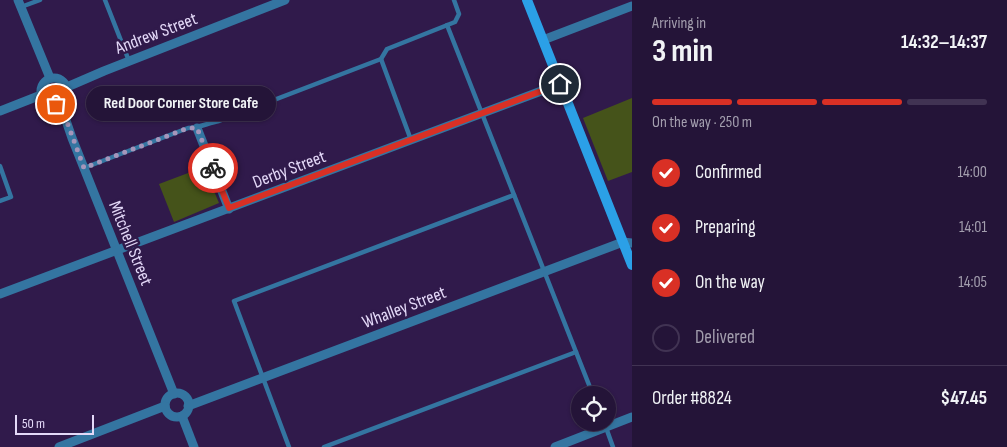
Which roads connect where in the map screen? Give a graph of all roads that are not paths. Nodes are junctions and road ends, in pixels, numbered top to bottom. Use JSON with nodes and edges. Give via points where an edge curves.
{"nodes":[{"id":1,"x":40,"y":0,"type":"edge"},
{"id":2,"x":105,"y":0,"type":"edge"},
{"id":3,"x":285,"y":0,"type":"edge"},
{"id":4,"x":454,"y":0,"type":"edge"},
{"id":5,"x":527,"y":0,"type":"edge"},
{"id":6,"x":20,"y":4,"type":"edge"},
{"id":7,"x":632,"y":6,"type":"edge"},
{"id":8,"x":447,"y":25,"type":"junction"},
{"id":9,"x":543,"y":40,"type":"junction"},
{"id":10,"x":380,"y":59,"type":"junction"},
{"id":11,"x":130,"y":61,"type":"junction"},
{"id":12,"x":50,"y":78,"type":"junction"},
{"id":13,"x":560,"y":84,"type":"junction"},
{"id":14,"x":67,"y":87,"type":"junction"},
{"id":15,"x":41,"y":95,"type":"junction"},
{"id":16,"x":60,"y":103,"type":"junction"},
{"id":17,"x":0,"y":111,"type":"edge"},
{"id":18,"x":482,"y":114,"type":"junction"},
{"id":19,"x":197,"y":128,"type":"junction"},
{"id":20,"x":412,"y":140,"type":"junction"},
{"id":21,"x":0,"y":166,"type":"edge"},
{"id":22,"x":84,"y":168,"type":"junction"},
{"id":23,"x":514,"y":195,"type":"junction"},
{"id":24,"x":0,"y":201,"type":"edge"},
{"id":25,"x":229,"y":208,"type":"junction"},
{"id":26,"x":628,"y":243,"type":"edge"},
{"id":27,"x":116,"y":251,"type":"junction"},
{"id":28,"x":632,"y":265,"type":"edge"},
{"id":29,"x":545,"y":272,"type":"junction"},
{"id":30,"x":0,"y":294,"type":"edge"},
{"id":31,"x":576,"y":352,"type":"junction"},
{"id":32,"x":262,"y":378,"type":"junction"},
{"id":33,"x":589,"y":386,"type":"edge"},
{"id":34,"x":174,"y":394,"type":"junction"},
{"id":35,"x":165,"y":406,"type":"junction"},
{"id":36,"x":188,"y":406,"type":"junction"},
{"id":37,"x":182,"y":416,"type":"junction"},
{"id":38,"x":632,"y":418,"type":"edge"},
{"id":39,"x":616,"y":422,"type":"edge"},
{"id":40,"x":591,"y":431,"type":"edge"},
{"id":41,"x":606,"y":431,"type":"edge"},
{"id":42,"x":59,"y":447,"type":"edge"},
{"id":43,"x":194,"y":447,"type":"edge"},
{"id":44,"x":290,"y":447,"type":"edge"},
{"id":45,"x":324,"y":447,"type":"edge"},
{"id":46,"x":555,"y":447,"type":"edge"},
{"id":47,"x":613,"y":447,"type":"edge"}],
"edges":[{"from":1,"to":6,"type":"lane"},
{"from":2,"to":11,"type":"lane"},
{"from":3,"to":11,"type":"street","name":"Andrew Street"},
{"from":4,"to":8,"type":"lane","via":[[459,14],[454,22]]},
{"from":5,"to":9,"type":"street"},
{"from":6,"to":12,"type":"street"},
{"from":7,"to":9,"type":"street"},
{"from":8,"to":10,"type":"lane","via":[[387,49]]},
{"from":8,"to":18,"type":"lane"},
{"from":9,"to":13,"type":"street"},
{"from":10,"to":19,"type":"lane"},
{"from":10,"to":20,"type":"lane"},
{"from":11,"to":14,"type":"street","name":"Andrew Street"},
{"from":12,"to":14,"type":"street","via":[[59,78]]},
{"from":12,"to":15,"type":"street","via":[[44,82]]},
{"from":13,"to":18,"type":"street","name":"Derby Street"},
{"from":13,"to":26,"type":"street"},
{"from":14,"to":16,"type":"street","via":[[66,96]]},
{"from":15,"to":16,"type":"street","via":[[47,102]]},
{"from":15,"to":17,"type":"street"},
{"from":16,"to":22,"type":"street","name":"Mitchell Street"},
{"from":18,"to":20,"type":"street","name":"Derby Street"},
{"from":18,"to":23,"type":"lane"},
{"from":19,"to":22,"type":"lane","via":[[188,128]]},
{"from":19,"to":25,"type":"street"},
{"from":20,"to":25,"type":"street","name":"Derby Street"},
{"from":21,"to":24,"type":"lane","via":[[11,198]]},
{"from":22,"to":27,"type":"street","name":"Mitchell Street"},
{"from":23,"to":29,"type":"lane"},
{"from":23,"to":32,"type":"lane","via":[[234,301]]},
{"from":25,"to":27,"type":"street","name":"Derby Street"},
{"from":26,"to":28,"type":"street"},
{"from":26,"to":29,"type":"street","name":"Whalley Street"},
{"from":27,"to":30,"type":"street","name":"Derby Street"},
{"from":27,"to":34,"type":"street","name":"Mitchell Street"},
{"from":29,"to":31,"type":"lane"},
{"from":29,"to":32,"type":"street","name":"Whalley Street"},
{"from":31,"to":33,"type":"lane"},
{"from":31,"to":45,"type":"lane"},
{"from":32,"to":36,"type":"street","name":"Whalley Street"},
{"from":32,"to":44,"type":"lane"},
{"from":34,"to":35,"type":"street","via":[[167,399]]},
{"from":34,"to":36,"type":"street","via":[[185,397]]},
{"from":35,"to":37,"type":"street","via":[[172,416]]},
{"from":35,"to":42,"type":"street"},
{"from":36,"to":37,"type":"street"},
{"from":37,"to":43,"type":"street"},
{"from":38,"to":39,"type":"street"},
{"from":40,"to":46,"type":"street"},
{"from":41,"to":47,"type":"lane"}]}
